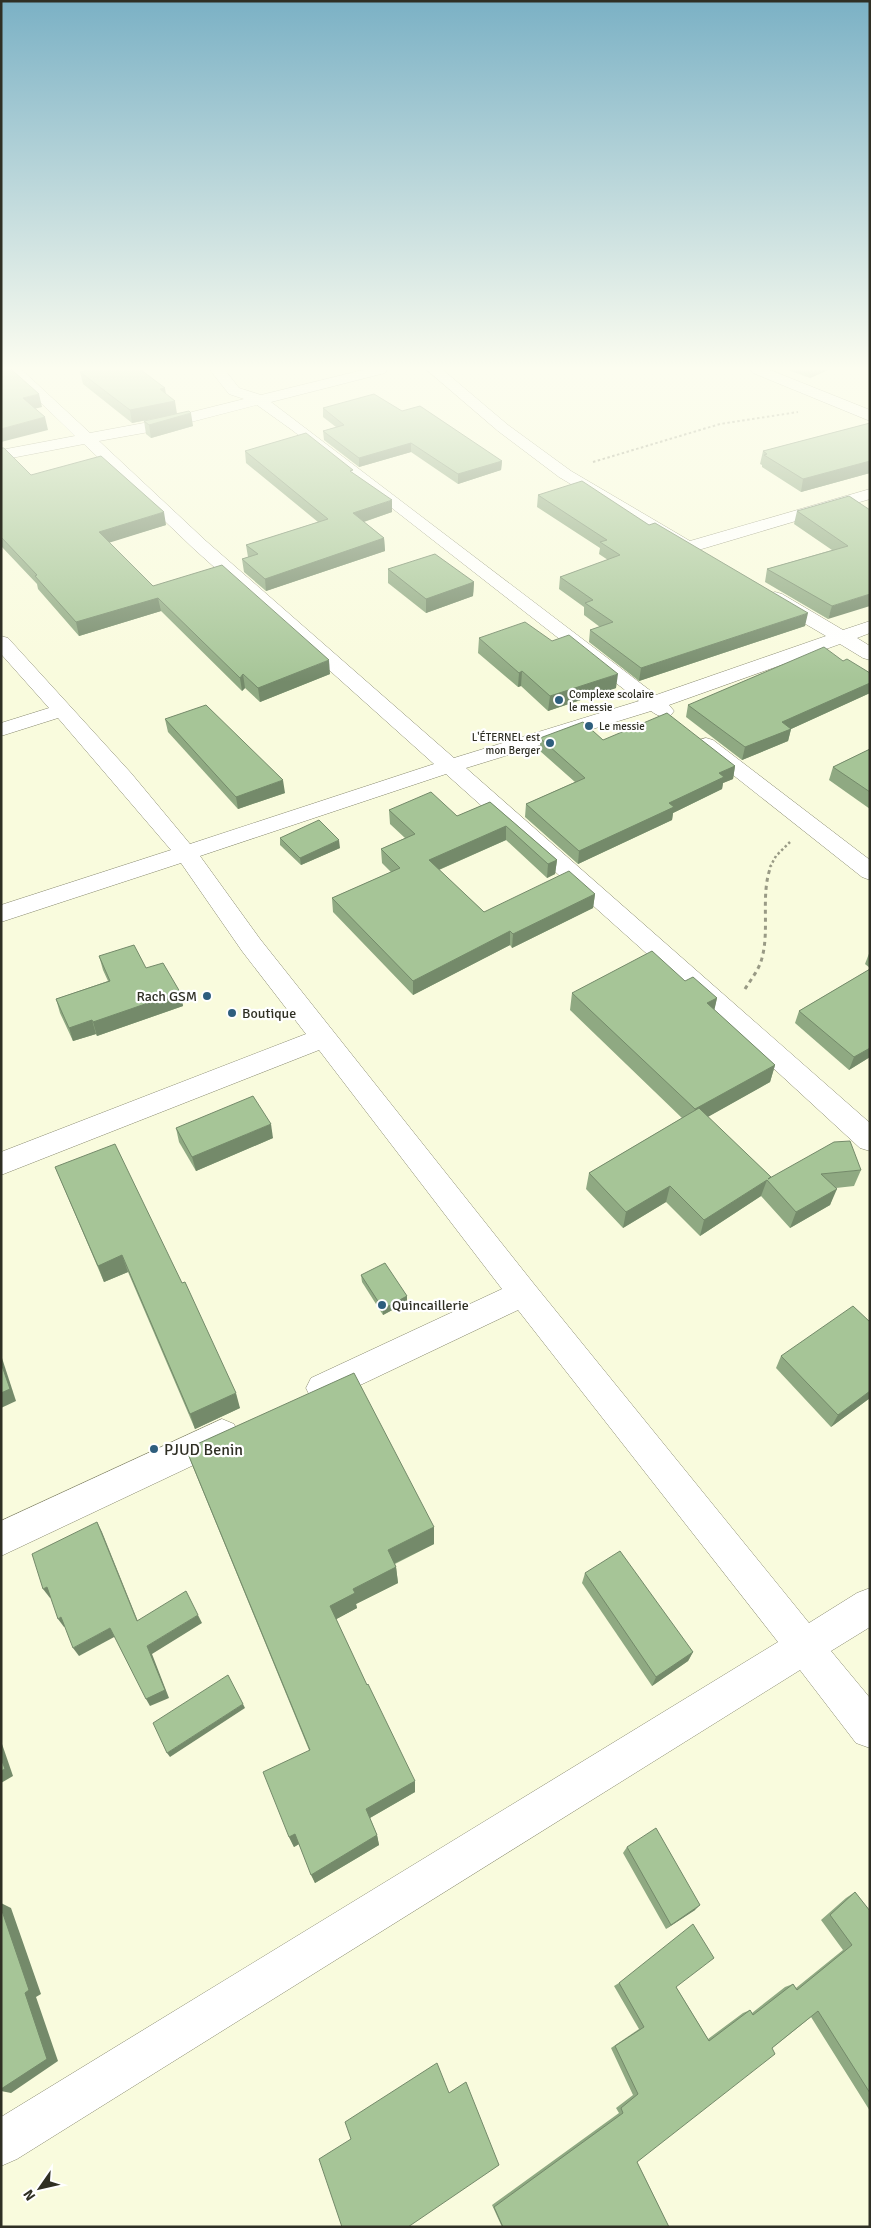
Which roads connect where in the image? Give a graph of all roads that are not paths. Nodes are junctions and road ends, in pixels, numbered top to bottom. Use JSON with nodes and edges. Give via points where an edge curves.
{"nodes":[{"id":1,"x":127,"y":474,"type":"edge"},
{"id":2,"x":356,"y":474,"type":"edge"},
{"id":3,"x":565,"y":474,"type":"edge"},
{"id":4,"x":870,"y":494,"type":"edge"},
{"id":5,"x":689,"y":547,"type":"junction"},
{"id":6,"x":706,"y":557,"type":"edge"},
{"id":7,"x":764,"y":592,"type":"edge"},
{"id":8,"x":870,"y":627,"type":"edge"},
{"id":9,"x":840,"y":636,"type":"junction"},
{"id":10,"x":1,"y":642,"type":"edge"},
{"id":11,"x":870,"y":654,"type":"edge"},
{"id":12,"x":654,"y":703,"type":"junction"},
{"id":13,"x":61,"y":711,"type":"junction"},
{"id":14,"x":677,"y":721,"type":"edge"},
{"id":15,"x":1,"y":730,"type":"edge"},
{"id":16,"x":692,"y":734,"type":"edge"},
{"id":17,"x":449,"y":766,"type":"junction"},
{"id":18,"x":186,"y":853,"type":"junction"},
{"id":19,"x":870,"y":872,"type":"edge"},
{"id":20,"x":1,"y":914,"type":"edge"},
{"id":21,"x":324,"y":1038,"type":"junction"},
{"id":22,"x":870,"y":1140,"type":"edge"},
{"id":23,"x":1,"y":1164,"type":"edge"},
{"id":24,"x":523,"y":1293,"type":"junction"},
{"id":25,"x":298,"y":1399,"type":"edge"},
{"id":26,"x":244,"y":1425,"type":"edge"},
{"id":27,"x":1,"y":1539,"type":"edge"},
{"id":28,"x":870,"y":1606,"type":"edge"},
{"id":29,"x":804,"y":1646,"type":"junction"},
{"id":30,"x":870,"y":1729,"type":"edge"},
{"id":31,"x":1,"y":2143,"type":"edge"}],
"edges":[{"from":1,"to":17,"type":"street","via":[[200,544]]},
{"from":2,"to":12,"type":"street"},
{"from":3,"to":5,"type":"street"},
{"from":4,"to":5,"type":"street"},
{"from":5,"to":6,"type":"street"},
{"from":7,"to":9,"type":"street"},
{"from":8,"to":9,"type":"street"},
{"from":9,"to":11,"type":"street"},
{"from":9,"to":12,"type":"street"},
{"from":10,"to":13,"type":"street"},
{"from":12,"to":14,"type":"street"},
{"from":12,"to":17,"type":"street"},
{"from":13,"to":15,"type":"street"},
{"from":13,"to":18,"type":"street"},
{"from":16,"to":19,"type":"street"},
{"from":17,"to":18,"type":"street"},
{"from":17,"to":22,"type":"street","via":[[732,1014]]},
{"from":18,"to":20,"type":"street"},
{"from":18,"to":21,"type":"street","via":[[250,946]]},
{"from":21,"to":23,"type":"street"},
{"from":21,"to":24,"type":"street"},
{"from":24,"to":25,"type":"street"},
{"from":24,"to":29,"type":"street"},
{"from":26,"to":27,"type":"street"},
{"from":28,"to":29,"type":"street"},
{"from":29,"to":30,"type":"street"},
{"from":29,"to":31,"type":"street"}]}
